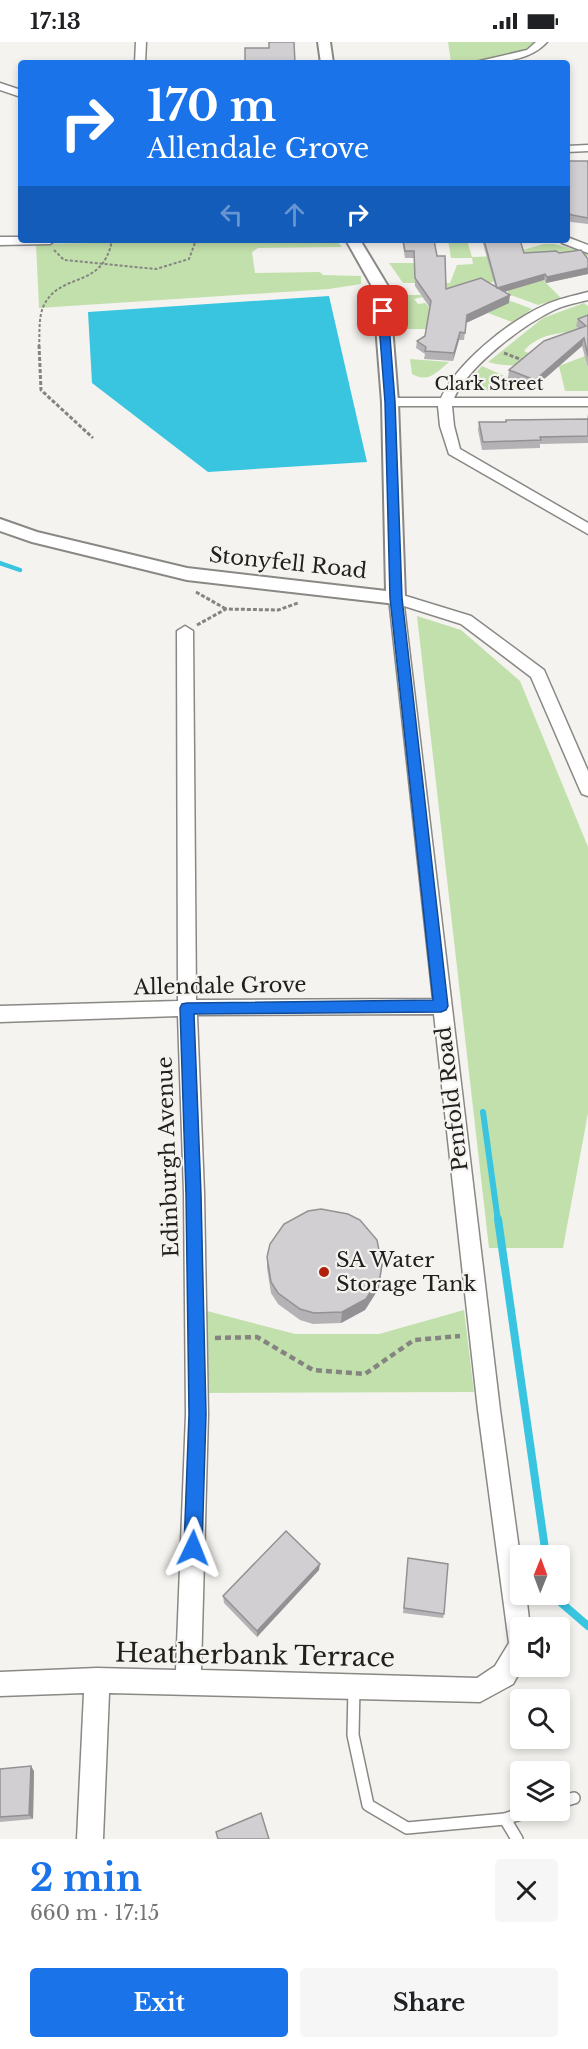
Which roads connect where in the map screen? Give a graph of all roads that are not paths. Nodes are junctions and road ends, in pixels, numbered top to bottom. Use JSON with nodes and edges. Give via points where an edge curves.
{"nodes":[{"id":1,"x":141,"y":42,"type":"edge"},
{"id":2,"x":324,"y":42,"type":"edge"},
{"id":3,"x":542,"y":42,"type":"edge"},
{"id":4,"x":140,"y":60,"type":"edge"},
{"id":5,"x":327,"y":60,"type":"edge"},
{"id":6,"x":491,"y":60,"type":"edge"},
{"id":7,"x":0,"y":86,"type":"edge"},
{"id":8,"x":18,"y":93,"type":"edge"},
{"id":9,"x":588,"y":148,"type":"edge"},
{"id":10,"x":570,"y":149,"type":"edge"},
{"id":11,"x":0,"y":241,"type":"edge"},
{"id":12,"x":18,"y":241,"type":"edge"},
{"id":13,"x":570,"y":242,"type":"edge"},
{"id":14,"x":355,"y":243,"type":"edge"},
{"id":15,"x":588,"y":249,"type":"edge"},
{"id":16,"x":588,"y":296,"type":"edge"},
{"id":17,"x":390,"y":402,"type":"junction"},
{"id":18,"x":445,"y":402,"type":"junction"},
{"id":19,"x":588,"y":402,"type":"edge"},
{"id":20,"x":0,"y":525,"type":"edge"},
{"id":21,"x":588,"y":529,"type":"edge"},
{"id":22,"x":396,"y":598,"type":"junction"},
{"id":23,"x":185,"y":631,"type":"road end"},
{"id":24,"x":588,"y":790,"type":"edge"},
{"id":25,"x":441,"y":1006,"type":"junction"},
{"id":26,"x":187,"y":1008,"type":"junction"},
{"id":27,"x":0,"y":1014,"type":"edge"},
{"id":28,"x":517,"y":1617,"type":"edge"},
{"id":29,"x":510,"y":1664,"type":"edge"},
{"id":30,"x":97,"y":1680,"type":"junction"},
{"id":31,"x":188,"y":1682,"type":"junction"},
{"id":32,"x":0,"y":1684,"type":"edge"},
{"id":33,"x":354,"y":1686,"type":"junction"},
{"id":34,"x":574,"y":1797,"type":"dead end"},
{"id":35,"x":570,"y":1798,"type":"edge"},
{"id":36,"x":510,"y":1817,"type":"edge"},
{"id":37,"x":505,"y":1819,"type":"junction"},
{"id":38,"x":90,"y":1839,"type":"edge"},
{"id":39,"x":517,"y":1839,"type":"edge"}],
"edges":[{"from":1,"to":4,"type":"street"},
{"from":2,"to":5,"type":"street"},
{"from":3,"to":6,"type":"street","via":[[530,52]]},
{"from":7,"to":8,"type":"street"},
{"from":9,"to":10,"type":"street"},
{"from":11,"to":12,"type":"street"},
{"from":13,"to":15,"type":"street"},
{"from":14,"to":17,"type":"street","name":"Penfold Road","via":[[381,288]]},
{"from":16,"to":18,"type":"street","via":[[549,308],[526,322],[454,384]]},
{"from":17,"to":18,"type":"street","name":"Clark Street"},
{"from":17,"to":22,"type":"street","name":"Penfold Road"},
{"from":18,"to":19,"type":"street","name":"Clark Street"},
{"from":18,"to":21,"type":"street","via":[[454,451]]},
{"from":20,"to":22,"type":"street","name":"Stonyfell Road","via":[[187,574]]},
{"from":22,"to":24,"type":"street","name":"Stonyfell Road","via":[[466,620],[538,674]]},
{"from":22,"to":25,"type":"street","name":"Penfold Road"},
{"from":23,"to":26,"type":"street","name":"Edinburgh Avenue"},
{"from":25,"to":26,"type":"street","name":"Allendale Grove"},
{"from":25,"to":28,"type":"street","name":"Penfold Road"},
{"from":26,"to":27,"type":"street","name":"Allendale Grove"},
{"from":26,"to":31,"type":"street","name":"Edinburgh Avenue","via":[[197,1414]]},
{"from":29,"to":33,"type":"street","name":"Heatherbank Terrace","via":[[504,1675],[480,1690]]},
{"from":30,"to":31,"type":"street","name":"Heatherbank Terrace"},
{"from":30,"to":32,"type":"street","name":"Heatherbank Terrace"},
{"from":30,"to":38,"type":"street"},
{"from":31,"to":33,"type":"street","name":"Heatherbank Terrace"},
{"from":33,"to":37,"type":"lane","via":[[353,1735],[368,1805],[407,1828]]},
{"from":34,"to":35,"type":"lane"},
{"from":36,"to":37,"type":"lane"},
{"from":37,"to":39,"type":"lane"}]}
